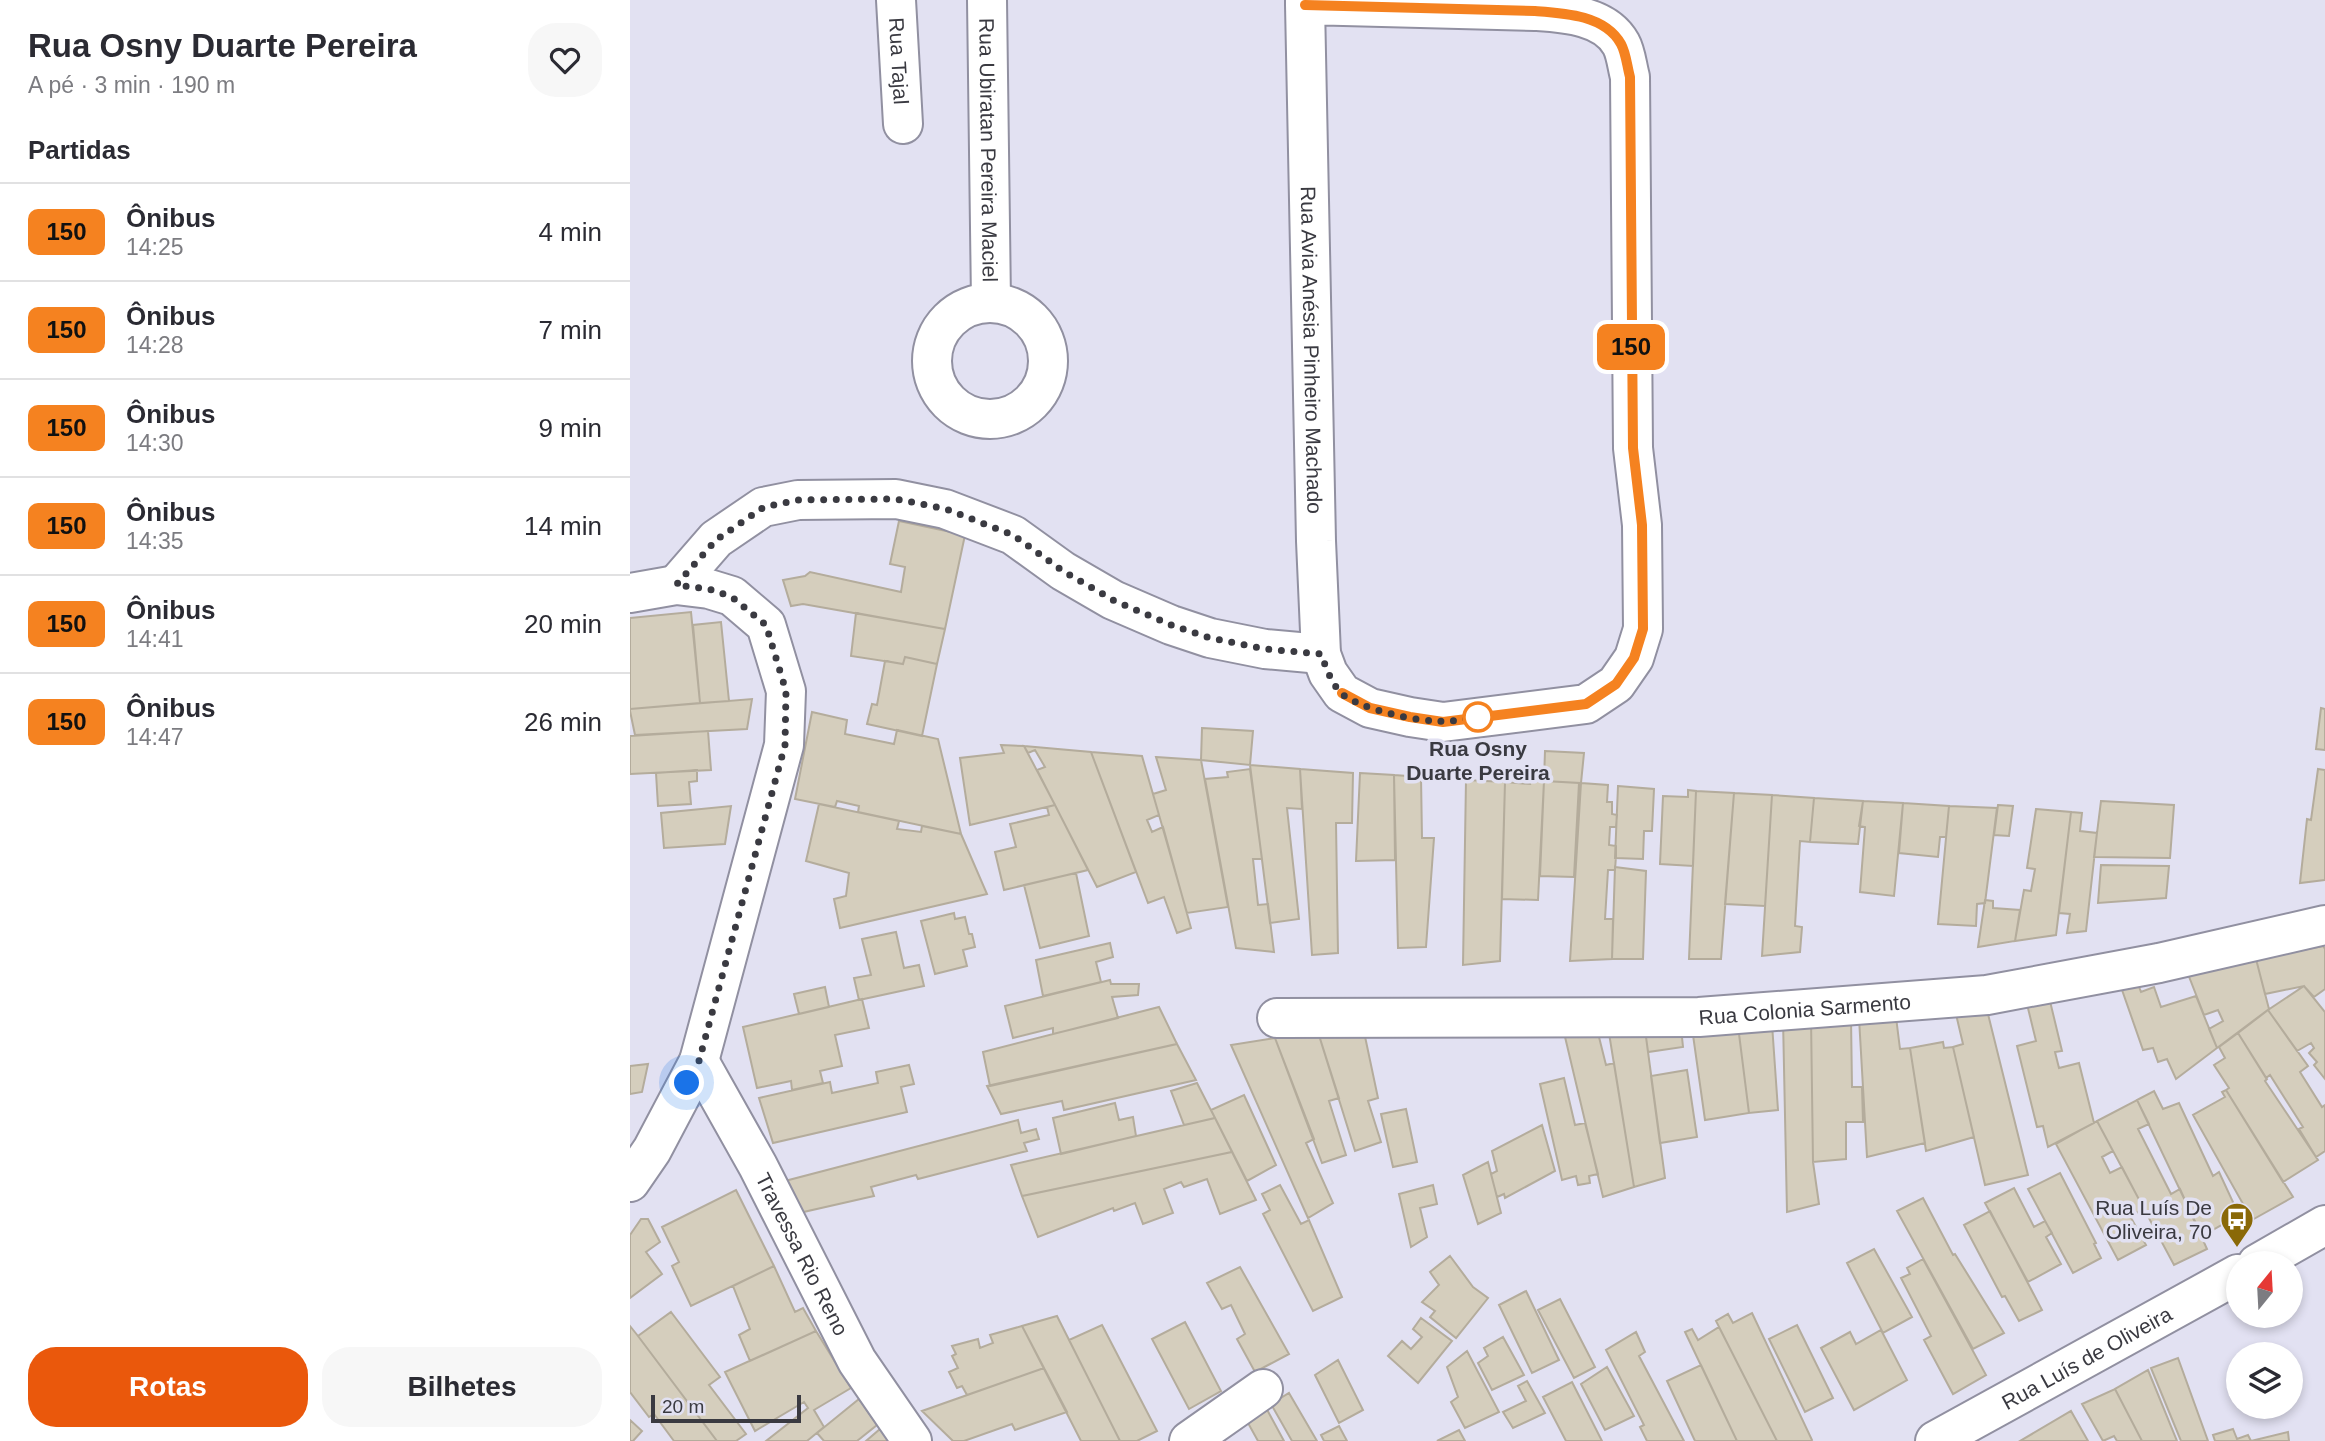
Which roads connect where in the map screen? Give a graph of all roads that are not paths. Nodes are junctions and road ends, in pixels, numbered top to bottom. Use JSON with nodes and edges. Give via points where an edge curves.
{"nodes":[{"id":1,"x":896,"y":0,"type":"edge"},
{"id":2,"x":988,"y":0,"type":"edge"},
{"id":3,"x":1305,"y":3,"type":"edge"},
{"id":4,"x":903,"y":124,"type":"dead end"},
{"id":5,"x":991,"y":303,"type":"dead end"},
{"id":6,"x":676,"y":585,"type":"junction"},
{"id":7,"x":630,"y":593,"type":"edge"},
{"id":8,"x":1321,"y":654,"type":"junction"},
{"id":9,"x":2325,"y":925,"type":"edge"},
{"id":10,"x":1277,"y":1018,"type":"dead end"},
{"id":11,"x":699,"y":1061,"type":"junction"},
{"id":12,"x":630,"y":1182,"type":"edge"},
{"id":13,"x":2325,"y":1226,"type":"edge"},
{"id":14,"x":2280,"y":1251,"type":"edge"},
{"id":15,"x":2226,"y":1281,"type":"edge"},
{"id":16,"x":1264,"y":1389,"type":"dead end"},
{"id":17,"x":912,"y":1441,"type":"edge"},
{"id":18,"x":1189,"y":1441,"type":"edge"},
{"id":19,"x":1935,"y":1441,"type":"edge"}],
"edges":[{"from":1,"to":4,"type":"street","name":"Rua Tajal"},
{"from":2,"to":5,"type":"street","name":"Rua Ubiratan Pereira Maciel"},
{"from":3,"to":8,"type":"street","name":"Rua Avia Anésia Pinheiro Machado"},
{"from":3,"to":8,"type":"street","name":"Rua Avia Anésia Pinheiro Machado","via":[[1568,13],[1596,23],[1620,43],[1630,77],[1633,448],[1642,525],[1643,629],[1634,658],[1616,684],[1586,704],[1443,722],[1410,717],[1370,708],[1342,693]]},
{"from":6,"to":7,"type":"street"},
{"from":6,"to":8,"type":"street","via":[[716,540],[764,507],[798,500],[896,499],[946,509],[1013,535],[1113,600],[1171,625],[1265,649]]},
{"from":6,"to":11,"type":"street","via":[[732,597],[766,625],[786,691],[785,745]]},
{"from":9,"to":10,"type":"street","name":"Rua Colonia Sarmento","via":[[2159,963],[1987,995],[1699,1017]]},
{"from":11,"to":12,"type":"street"},
{"from":11,"to":17,"type":"street","name":"Travessa Rio Reno","via":[[857,1361]]},
{"from":13,"to":14,"type":"street"},
{"from":15,"to":19,"type":"street","name":"Rua Luís de Oliveira"},
{"from":16,"to":18,"type":"street"}]}
